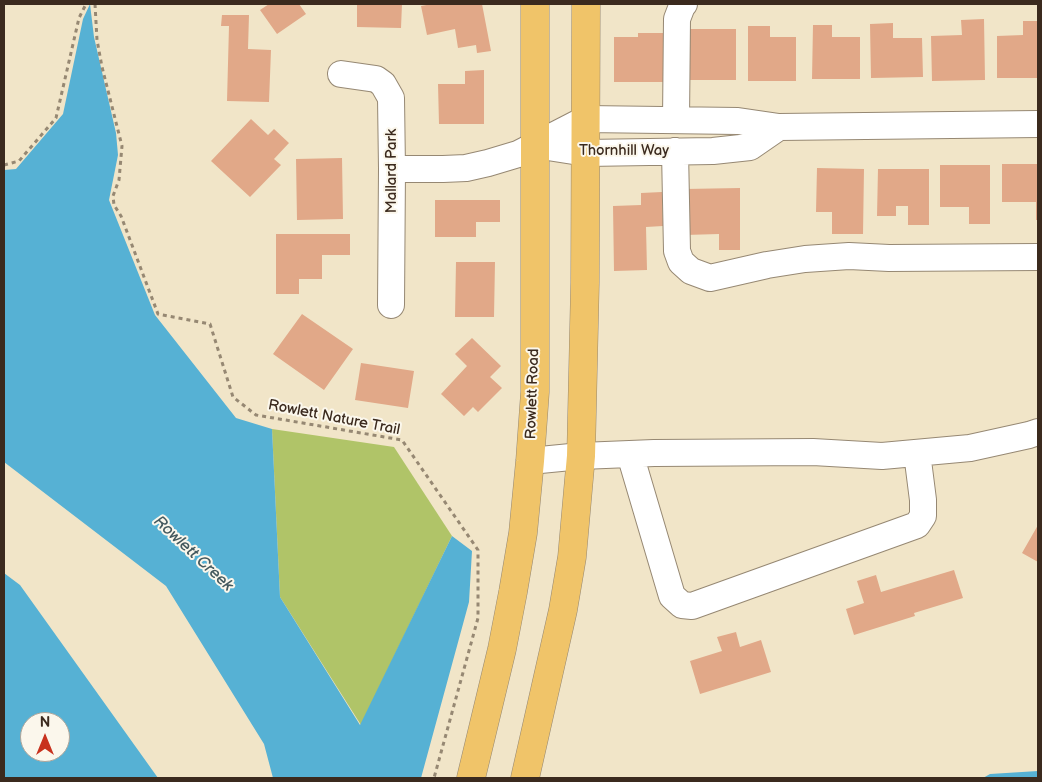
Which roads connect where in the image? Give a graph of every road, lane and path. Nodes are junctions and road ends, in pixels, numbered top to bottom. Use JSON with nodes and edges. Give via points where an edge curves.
{"nodes":[{"id":1,"x":86,"y":4,"type":"edge"},
{"id":2,"x":95,"y":4,"type":"edge"},
{"id":3,"x":535,"y":4,"type":"edge"},
{"id":4,"x":586,"y":4,"type":"edge"},
{"id":5,"x":684,"y":4,"type":"edge"},
{"id":6,"x":341,"y":74,"type":"dead end"},
{"id":7,"x":586,"y":119,"type":"junction"},
{"id":8,"x":676,"y":120,"type":"junction"},
{"id":9,"x":1038,"y":124,"type":"edge"},
{"id":10,"x":778,"y":127,"type":"junction"},
{"id":11,"x":535,"y":145,"type":"junction"},
{"id":12,"x":674,"y":151,"type":"junction"},
{"id":13,"x":586,"y":153,"type":"junction"},
{"id":14,"x":4,"y":165,"type":"edge"},
{"id":15,"x":392,"y":169,"type":"junction"},
{"id":16,"x":1038,"y":257,"type":"edge"},
{"id":17,"x":391,"y":305,"type":"dead end"},
{"id":18,"x":1038,"y":432,"type":"edge"},
{"id":19,"x":917,"y":453,"type":"junction"},
{"id":20,"x":630,"y":454,"type":"junction"},
{"id":21,"x":581,"y":456,"type":"junction"},
{"id":22,"x":530,"y":461,"type":"junction"},
{"id":23,"x":434,"y":778,"type":"edge"},
{"id":24,"x":471,"y":778,"type":"edge"},
{"id":25,"x":525,"y":778,"type":"edge"}],
"edges":[{"from":1,"to":14,"type":"path","via":[[78,18],[56,118],[19,161]]},
{"from":2,"to":23,"type":"path","name":"Rowlett Nature Trail","via":[[102,67],[122,146],[114,205],[158,314],[210,324],[232,397],[256,414],[402,440],[478,550],[478,618]]},
{"from":3,"to":11,"type":"main road","name":"Rowlett Road"},
{"from":4,"to":7,"type":"main road"},
{"from":5,"to":8,"type":"street","via":[[677,19]]},
{"from":6,"to":15,"type":"street","name":"Mallard Park","via":[[376,79],[388,91],[391,98]]},
{"from":7,"to":8,"type":"street","name":"Thornhill Way"},
{"from":7,"to":11,"type":"street","name":"Thornhill Way"},
{"from":7,"to":13,"type":"main road"},
{"from":8,"to":10,"type":"street","name":"Thornhill Way","via":[[738,121]]},
{"from":9,"to":10,"type":"street","name":"Thornhill Way"},
{"from":10,"to":12,"type":"street","name":"Thornhill Way","via":[[750,146],[713,151]]},
{"from":11,"to":13,"type":"street","name":"Thornhill Way"},
{"from":11,"to":15,"type":"street","via":[[518,154],[466,168]]},
{"from":11,"to":22,"type":"main road","name":"Rowlett Road","via":[[535,392]]},
{"from":12,"to":13,"type":"street","name":"Thornhill Way"},
{"from":12,"to":16,"type":"street","via":[[677,252],[681,262],[691,271],[710,278],[767,265],[849,256]]},
{"from":13,"to":21,"type":"main road"},
{"from":15,"to":17,"type":"street","name":"Mallard Park"},
{"from":18,"to":19,"type":"street","via":[[970,448]]},
{"from":19,"to":20,"type":"street","via":[[882,456],[813,452]]},
{"from":19,"to":20,"type":"street","via":[[922,500],[922,516],[917,525],[692,606],[682,605],[672,596]]},
{"from":20,"to":21,"type":"street"},
{"from":21,"to":22,"type":"street"},
{"from":21,"to":25,"type":"main road","via":[[572,557],[563,610]]},
{"from":22,"to":24,"type":"main road","name":"Rowlett Road","via":[[513,592]]}]}
